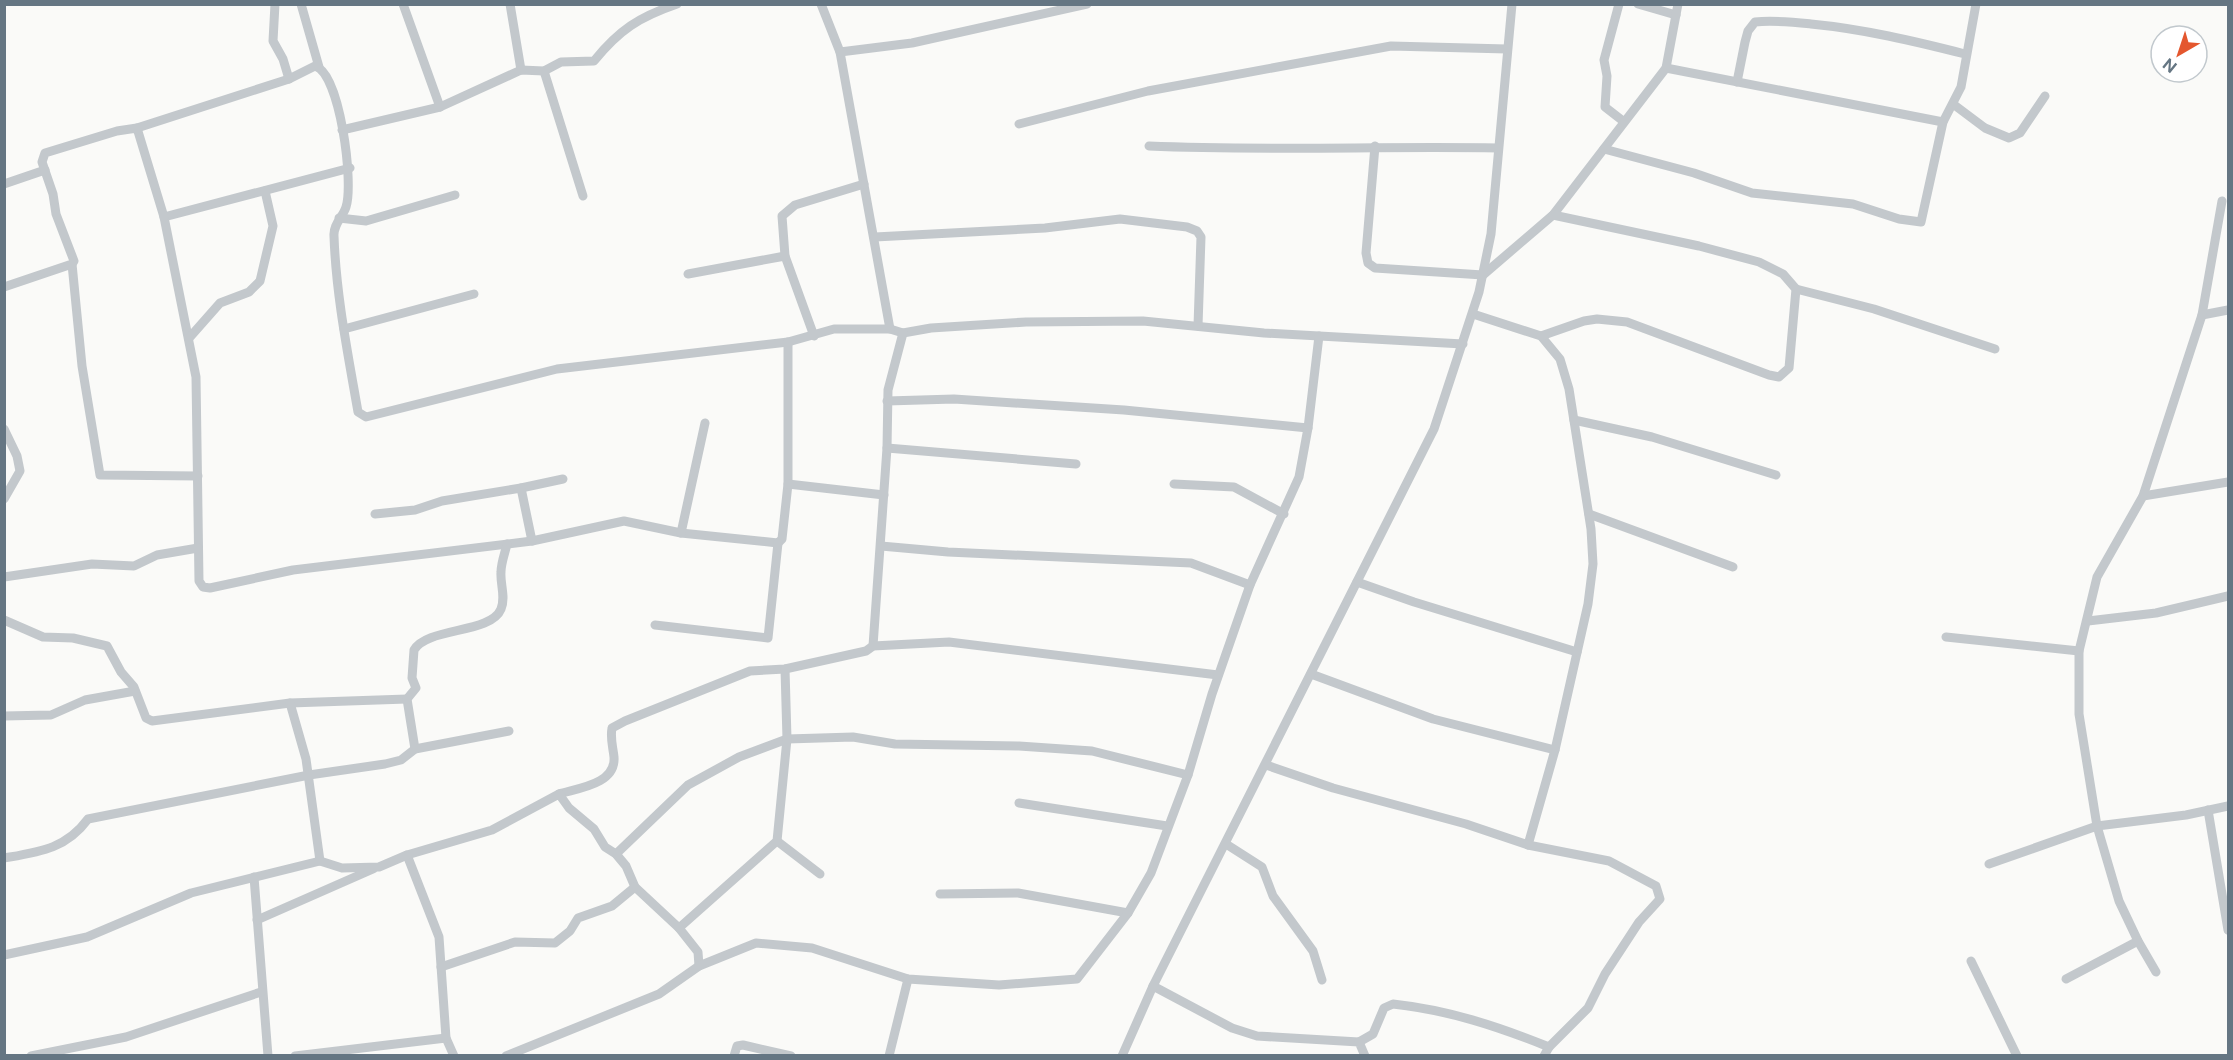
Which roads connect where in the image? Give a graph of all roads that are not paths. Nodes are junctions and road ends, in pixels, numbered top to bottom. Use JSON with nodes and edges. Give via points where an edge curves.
{"nodes":[{"id":1,"x":275,"y":4,"type":"edge"},
{"id":2,"x":301,"y":4,"type":"edge"},
{"id":3,"x":402,"y":4,"type":"edge"},
{"id":4,"x":510,"y":4,"type":"edge"},
{"id":5,"x":677,"y":4,"type":"edge"},
{"id":6,"x":821,"y":4,"type":"edge"},
{"id":7,"x":1087,"y":4,"type":"edge"},
{"id":8,"x":1512,"y":4,"type":"edge"},
{"id":9,"x":1619,"y":4,"type":"edge"},
{"id":10,"x":1638,"y":4,"type":"edge"},
{"id":11,"x":1678,"y":4,"type":"edge"},
{"id":12,"x":1976,"y":4,"type":"edge"},
{"id":13,"x":1063,"y":8,"type":"edge"},
{"id":14,"x":1676,"y":15,"type":"junction"},
{"id":15,"x":1508,"y":49,"type":"junction"},
{"id":16,"x":840,"y":52,"type":"junction"},
{"id":17,"x":1965,"y":54,"type":"junction"},
{"id":18,"x":319,"y":67,"type":"junction"},
{"id":19,"x":1666,"y":68,"type":"junction"},
{"id":20,"x":521,"y":70,"type":"junction"},
{"id":21,"x":544,"y":71,"type":"junction"},
{"id":22,"x":289,"y":79,"type":"junction"},
{"id":23,"x":1737,"y":82,"type":"junction"},
{"id":24,"x":2045,"y":96,"type":"dead end"},
{"id":25,"x":1953,"y":104,"type":"junction"},
{"id":26,"x":440,"y":107,"type":"junction"},
{"id":27,"x":1623,"y":121,"type":"junction"},
{"id":28,"x":1943,"y":123,"type":"junction"},
{"id":29,"x":1019,"y":124,"type":"dead end"},
{"id":30,"x":137,"y":128,"type":"junction"},
{"id":31,"x":342,"y":130,"type":"junction"},
{"id":32,"x":1149,"y":146,"type":"dead end"},
{"id":33,"x":1375,"y":146,"type":"junction"},
{"id":34,"x":1498,"y":148,"type":"junction"},
{"id":35,"x":1604,"y":149,"type":"junction"},
{"id":36,"x":350,"y":168,"type":"junction"},
{"id":37,"x":45,"y":170,"type":"junction"},
{"id":38,"x":4,"y":184,"type":"edge"},
{"id":39,"x":864,"y":184,"type":"junction"},
{"id":40,"x":266,"y":191,"type":"junction"},
{"id":41,"x":455,"y":195,"type":"dead end"},
{"id":42,"x":583,"y":196,"type":"dead end"},
{"id":43,"x":2222,"y":201,"type":"dead end"},
{"id":44,"x":1553,"y":215,"type":"junction"},
{"id":45,"x":164,"y":217,"type":"junction"},
{"id":46,"x":339,"y":218,"type":"junction"},
{"id":47,"x":875,"y":237,"type":"junction"},
{"id":48,"x":785,"y":256,"type":"junction"},
{"id":49,"x":72,"y":264,"type":"junction"},
{"id":50,"x":688,"y":274,"type":"dead end"},
{"id":51,"x":1483,"y":275,"type":"junction"},
{"id":52,"x":4,"y":287,"type":"edge"},
{"id":53,"x":1796,"y":290,"type":"junction"},
{"id":54,"x":474,"y":294,"type":"dead end"},
{"id":55,"x":2229,"y":310,"type":"edge"},
{"id":56,"x":1473,"y":314,"type":"junction"},
{"id":57,"x":2202,"y":315,"type":"junction"},
{"id":58,"x":1198,"y":326,"type":"junction"},
{"id":59,"x":344,"y":329,"type":"junction"},
{"id":60,"x":890,"y":329,"type":"junction"},
{"id":61,"x":903,"y":333,"type":"junction"},
{"id":62,"x":814,"y":336,"type":"junction"},
{"id":63,"x":1319,"y":336,"type":"junction"},
{"id":64,"x":1541,"y":336,"type":"junction"},
{"id":65,"x":189,"y":337,"type":"junction"},
{"id":66,"x":788,"y":342,"type":"junction"},
{"id":67,"x":1463,"y":344,"type":"junction"},
{"id":68,"x":1995,"y":349,"type":"dead end"},
{"id":69,"x":887,"y":401,"type":"junction"},
{"id":70,"x":1574,"y":420,"type":"junction"},
{"id":71,"x":705,"y":423,"type":"dead end"},
{"id":72,"x":1308,"y":428,"type":"junction"},
{"id":73,"x":4,"y":429,"type":"edge"},
{"id":74,"x":887,"y":448,"type":"junction"},
{"id":75,"x":1076,"y":464,"type":"dead end"},
{"id":76,"x":1776,"y":475,"type":"dead end"},
{"id":77,"x":198,"y":476,"type":"junction"},
{"id":78,"x":563,"y":479,"type":"dead end"},
{"id":79,"x":2229,"y":482,"type":"edge"},
{"id":80,"x":788,"y":483,"type":"junction"},
{"id":81,"x":1174,"y":484,"type":"dead end"},
{"id":82,"x":521,"y":489,"type":"junction"},
{"id":83,"x":884,"y":495,"type":"junction"},
{"id":84,"x":2143,"y":496,"type":"junction"},
{"id":85,"x":4,"y":499,"type":"edge"},
{"id":86,"x":375,"y":514,"type":"dead end"},
{"id":87,"x":1284,"y":514,"type":"junction"},
{"id":88,"x":1589,"y":514,"type":"junction"},
{"id":89,"x":681,"y":533,"type":"junction"},
{"id":90,"x":532,"y":541,"type":"junction"},
{"id":91,"x":778,"y":543,"type":"junction"},
{"id":92,"x":507,"y":544,"type":"junction"},
{"id":93,"x":881,"y":546,"type":"junction"},
{"id":94,"x":198,"y":548,"type":"junction"},
{"id":95,"x":1732,"y":567,"type":"dead end"},
{"id":96,"x":4,"y":577,"type":"edge"},
{"id":97,"x":1357,"y":582,"type":"junction"},
{"id":98,"x":1250,"y":585,"type":"junction"},
{"id":99,"x":2229,"y":596,"type":"edge"},
{"id":100,"x":4,"y":620,"type":"edge"},
{"id":101,"x":2088,"y":621,"type":"junction"},
{"id":102,"x":655,"y":625,"type":"dead end"},
{"id":103,"x":1946,"y":637,"type":"dead end"},
{"id":104,"x":873,"y":646,"type":"junction"},
{"id":105,"x":2079,"y":651,"type":"junction"},
{"id":106,"x":1577,"y":652,"type":"junction"},
{"id":107,"x":785,"y":669,"type":"junction"},
{"id":108,"x":1311,"y":674,"type":"junction"},
{"id":109,"x":1218,"y":675,"type":"junction"},
{"id":110,"x":135,"y":691,"type":"junction"},
{"id":111,"x":407,"y":699,"type":"junction"},
{"id":112,"x":290,"y":703,"type":"junction"},
{"id":113,"x":4,"y":716,"type":"edge"},
{"id":114,"x":509,"y":731,"type":"dead end"},
{"id":115,"x":787,"y":739,"type":"junction"},
{"id":116,"x":415,"y":749,"type":"junction"},
{"id":117,"x":1555,"y":750,"type":"junction"},
{"id":118,"x":1266,"y":765,"type":"junction"},
{"id":119,"x":309,"y":775,"type":"junction"},
{"id":120,"x":1188,"y":775,"type":"junction"},
{"id":121,"x":559,"y":794,"type":"junction"},
{"id":122,"x":1019,"y":803,"type":"dead end"},
{"id":123,"x":2229,"y":806,"type":"edge"},
{"id":124,"x":2208,"y":810,"type":"junction"},
{"id":125,"x":1167,"y":826,"type":"junction"},
{"id":126,"x":2097,"y":826,"type":"junction"},
{"id":127,"x":777,"y":841,"type":"junction"},
{"id":128,"x":1226,"y":844,"type":"junction"},
{"id":129,"x":1528,"y":845,"type":"junction"},
{"id":130,"x":616,"y":854,"type":"junction"},
{"id":131,"x":407,"y":855,"type":"junction"},
{"id":132,"x":4,"y":858,"type":"edge"},
{"id":133,"x":320,"y":861,"type":"junction"},
{"id":134,"x":1989,"y":864,"type":"dead end"},
{"id":135,"x":379,"y":867,"type":"junction"},
{"id":136,"x":820,"y":874,"type":"dead end"},
{"id":137,"x":254,"y":877,"type":"junction"},
{"id":138,"x":635,"y":887,"type":"junction"},
{"id":139,"x":940,"y":894,"type":"dead end"},
{"id":140,"x":1128,"y":913,"type":"junction"},
{"id":141,"x":256,"y":920,"type":"junction"},
{"id":142,"x":679,"y":928,"type":"junction"},
{"id":143,"x":2229,"y":930,"type":"edge"},
{"id":144,"x":2138,"y":942,"type":"junction"},
{"id":145,"x":4,"y":956,"type":"edge"},
{"id":146,"x":1971,"y":961,"type":"dead end"},
{"id":147,"x":699,"y":966,"type":"junction"},
{"id":148,"x":441,"y":967,"type":"junction"},
{"id":149,"x":2156,"y":972,"type":"dead end"},
{"id":150,"x":908,"y":979,"type":"junction"},
{"id":151,"x":2066,"y":979,"type":"dead end"},
{"id":152,"x":1322,"y":980,"type":"dead end"},
{"id":153,"x":1153,"y":986,"type":"junction"},
{"id":154,"x":261,"y":992,"type":"junction"},
{"id":155,"x":446,"y":1038,"type":"junction"},
{"id":156,"x":1359,"y":1042,"type":"junction"},
{"id":157,"x":62,"y":1050,"type":"junction"},
{"id":158,"x":1547,"y":1051,"type":"edge"},
{"id":159,"x":31,"y":1056,"type":"edge"},
{"id":160,"x":75,"y":1056,"type":"edge"},
{"id":161,"x":268,"y":1056,"type":"edge"},
{"id":162,"x":295,"y":1056,"type":"edge"},
{"id":163,"x":454,"y":1056,"type":"edge"},
{"id":164,"x":506,"y":1056,"type":"edge"},
{"id":165,"x":734,"y":1056,"type":"edge"},
{"id":166,"x":790,"y":1056,"type":"edge"},
{"id":167,"x":890,"y":1056,"type":"edge"},
{"id":168,"x":1122,"y":1056,"type":"edge"},
{"id":169,"x":1365,"y":1056,"type":"edge"},
{"id":170,"x":2017,"y":1056,"type":"edge"}],
"edges":[{"from":1,"to":22,"type":"street","via":[[273,40]]},
{"from":2,"to":18,"type":"street"},
{"from":3,"to":26,"type":"street"},
{"from":4,"to":20,"type":"street"},
{"from":5,"to":21,"type":"street","via":[[614,36],[594,62],[561,62]]},
{"from":6,"to":16,"type":"street"},
{"from":7,"to":13,"type":"street"},
{"from":8,"to":15,"type":"street"},
{"from":9,"to":27,"type":"street","via":[[1604,60],[1605,107]]},
{"from":10,"to":14,"type":"street"},
{"from":11,"to":14,"type":"street"},
{"from":12,"to":17,"type":"street"},
{"from":13,"to":16,"type":"street","via":[[912,43]]},
{"from":14,"to":19,"type":"street"},
{"from":15,"to":29,"type":"street","via":[[1391,46],[1200,80]]},
{"from":15,"to":34,"type":"street"},
{"from":16,"to":39,"type":"street"},
{"from":17,"to":23,"type":"street","via":[[1895,36],[1769,20],[1755,22],[1748,31]]},
{"from":17,"to":25,"type":"street","via":[[1961,87]]},
{"from":18,"to":22,"type":"street"},
{"from":18,"to":31,"type":"street","via":[[334,95]]},
{"from":19,"to":23,"type":"street"},
{"from":19,"to":27,"type":"street"},
{"from":20,"to":21,"type":"street"},
{"from":20,"to":26,"type":"street"},
{"from":21,"to":42,"type":"street"},
{"from":22,"to":30,"type":"street"},
{"from":23,"to":28,"type":"street"},
{"from":24,"to":25,"type":"street","via":[[2020,133],[2009,138],[1985,128]]},
{"from":25,"to":28,"type":"street"},
{"from":26,"to":31,"type":"street"},
{"from":27,"to":35,"type":"street"},
{"from":28,"to":35,"type":"street","via":[[1921,222],[1852,204],[1752,193]]},
{"from":30,"to":37,"type":"street","via":[[45,153]]},
{"from":30,"to":45,"type":"street"},
{"from":31,"to":36,"type":"street"},
{"from":32,"to":33,"type":"street"},
{"from":33,"to":34,"type":"street"},
{"from":33,"to":51,"type":"street","via":[[1368,263],[1375,268]]},
{"from":34,"to":51,"type":"street","via":[[1491,234]]},
{"from":35,"to":44,"type":"street"},
{"from":36,"to":40,"type":"street"},
{"from":36,"to":46,"type":"street","via":[[346,207]]},
{"from":37,"to":38,"type":"street"},
{"from":37,"to":49,"type":"street","via":[[59,224],[74,258]]},
{"from":39,"to":47,"type":"street"},
{"from":39,"to":48,"type":"street","via":[[795,205],[782,216]]},
{"from":40,"to":45,"type":"street"},
{"from":40,"to":65,"type":"street","via":[[273,226],[260,281],[249,292],[220,303]]},
{"from":41,"to":46,"type":"street","via":[[366,221]]},
{"from":43,"to":57,"type":"street"},
{"from":44,"to":51,"type":"street"},
{"from":44,"to":53,"type":"street","via":[[1759,262],[1783,274]]},
{"from":45,"to":65,"type":"street"},
{"from":46,"to":59,"type":"street","via":[[333,232]]},
{"from":47,"to":58,"type":"street","via":[[1045,228],[1120,219],[1187,227],[1201,237]]},
{"from":47,"to":60,"type":"street"},
{"from":48,"to":50,"type":"street"},
{"from":48,"to":62,"type":"street"},
{"from":49,"to":52,"type":"street"},
{"from":49,"to":77,"type":"street","via":[[82,366],[100,475]]},
{"from":51,"to":56,"type":"street"},
{"from":53,"to":64,"type":"street","via":[[1789,368],[1779,377],[1628,322],[1584,321]]},
{"from":53,"to":68,"type":"street","via":[[1874,309]]},
{"from":54,"to":59,"type":"street"},
{"from":55,"to":57,"type":"street"},
{"from":56,"to":64,"type":"street"},
{"from":56,"to":67,"type":"street"},
{"from":57,"to":84,"type":"street"},
{"from":58,"to":61,"type":"street","via":[[1143,321],[1026,322]]},
{"from":58,"to":63,"type":"street"},
{"from":59,"to":66,"type":"street","via":[[358,412],[366,417],[557,369]]},
{"from":60,"to":61,"type":"street"},
{"from":60,"to":62,"type":"street","via":[[834,329]]},
{"from":61,"to":69,"type":"street"},
{"from":62,"to":66,"type":"street"},
{"from":63,"to":67,"type":"street"},
{"from":63,"to":72,"type":"street"},
{"from":64,"to":70,"type":"street","via":[[1564,369]]},
{"from":65,"to":77,"type":"street","via":[[196,377]]},
{"from":66,"to":80,"type":"street"},
{"from":67,"to":97,"type":"street","via":[[1434,429]]},
{"from":69,"to":72,"type":"street","via":[[954,399]]},
{"from":69,"to":74,"type":"street"},
{"from":70,"to":76,"type":"street","via":[[1652,436]]},
{"from":70,"to":88,"type":"street"},
{"from":71,"to":89,"type":"street"},
{"from":72,"to":87,"type":"street","via":[[1299,477]]},
{"from":73,"to":85,"type":"street","via":[[20,471]]},
{"from":74,"to":75,"type":"street"},
{"from":74,"to":83,"type":"street"},
{"from":77,"to":94,"type":"street"},
{"from":78,"to":82,"type":"street"},
{"from":79,"to":84,"type":"street"},
{"from":80,"to":83,"type":"street"},
{"from":80,"to":91,"type":"street","via":[[782,539]]},
{"from":81,"to":87,"type":"street","via":[[1234,487]]},
{"from":82,"to":86,"type":"street"},
{"from":82,"to":90,"type":"street"},
{"from":83,"to":93,"type":"street"},
{"from":84,"to":101,"type":"street","via":[[2097,577]]},
{"from":87,"to":98,"type":"street"},
{"from":88,"to":95,"type":"street"},
{"from":88,"to":106,"type":"street","via":[[1593,564]]},
{"from":89,"to":90,"type":"street","via":[[624,521]]},
{"from":89,"to":91,"type":"street"},
{"from":90,"to":92,"type":"street"},
{"from":91,"to":102,"type":"street","via":[[768,638]]},
{"from":92,"to":94,"type":"street","via":[[293,570],[210,588],[199,581]]},
{"from":92,"to":111,"type":"street","via":[[501,572],[501,611],[482,623],[417,645],[412,678],[416,688]]},
{"from":93,"to":98,"type":"street","via":[[970,554],[1191,563]]},
{"from":93,"to":104,"type":"street"},
{"from":94,"to":96,"type":"street","via":[[157,555],[134,566],[92,564]]},
{"from":97,"to":106,"type":"street"},
{"from":97,"to":108,"type":"street"},
{"from":98,"to":109,"type":"street"},
{"from":99,"to":101,"type":"street","via":[[2156,613]]},
{"from":100,"to":110,"type":"street","via":[[43,637],[74,638],[107,646]]},
{"from":101,"to":105,"type":"street"},
{"from":103,"to":105,"type":"street"},
{"from":104,"to":107,"type":"street","via":[[866,651]]},
{"from":104,"to":109,"type":"street","via":[[949,642]]},
{"from":105,"to":126,"type":"street","via":[[2079,714]]},
{"from":106,"to":117,"type":"street"},
{"from":107,"to":115,"type":"street"},
{"from":107,"to":121,"type":"street","via":[[750,671],[612,728],[611,772],[603,780]]},
{"from":108,"to":117,"type":"street","via":[[1433,718]]},
{"from":108,"to":118,"type":"street"},
{"from":109,"to":120,"type":"street"},
{"from":110,"to":112,"type":"street","via":[[146,718],[152,721]]},
{"from":110,"to":113,"type":"street","via":[[85,700],[51,715]]},
{"from":111,"to":112,"type":"street"},
{"from":111,"to":116,"type":"street"},
{"from":112,"to":119,"type":"street"},
{"from":114,"to":116,"type":"street"},
{"from":115,"to":120,"type":"street","via":[[853,737],[895,744],[1092,751]]},
{"from":115,"to":127,"type":"street"},
{"from":115,"to":130,"type":"street","via":[[739,757],[688,784]]},
{"from":116,"to":119,"type":"street","via":[[401,760],[385,764]]},
{"from":117,"to":129,"type":"street"},
{"from":118,"to":128,"type":"street"},
{"from":118,"to":129,"type":"street"},
{"from":119,"to":132,"type":"street","via":[[88,819],[77,834],[48,850]]},
{"from":119,"to":133,"type":"street"},
{"from":120,"to":125,"type":"street"},
{"from":121,"to":130,"type":"street","via":[[594,829],[605,847]]},
{"from":121,"to":131,"type":"street","via":[[492,830]]},
{"from":122,"to":125,"type":"street"},
{"from":123,"to":124,"type":"street"},
{"from":124,"to":126,"type":"street"},
{"from":124,"to":143,"type":"street"},
{"from":125,"to":140,"type":"street","via":[[1151,873]]},
{"from":126,"to":134,"type":"street"},
{"from":126,"to":144,"type":"street","via":[[2119,902]]},
{"from":127,"to":136,"type":"street"},
{"from":127,"to":142,"type":"street"},
{"from":128,"to":152,"type":"street","via":[[1262,867],[1273,896],[1313,951]]},
{"from":128,"to":153,"type":"street"},
{"from":129,"to":158,"type":"street","via":[[1609,861],[1656,886],[1660,899],[1639,922],[1588,1008]]},
{"from":130,"to":138,"type":"street"},
{"from":131,"to":135,"type":"street"},
{"from":131,"to":148,"type":"street","via":[[440,938]]},
{"from":133,"to":135,"type":"street","via":[[342,868]]},
{"from":133,"to":137,"type":"street"},
{"from":135,"to":141,"type":"street"},
{"from":137,"to":141,"type":"street"},
{"from":137,"to":145,"type":"street","via":[[191,893],[87,937]]},
{"from":138,"to":142,"type":"street"},
{"from":138,"to":148,"type":"street","via":[[612,906],[578,918],[555,943],[515,942]]},
{"from":139,"to":140,"type":"street","via":[[1018,893]]},
{"from":140,"to":150,"type":"street","via":[[1077,979],[999,985]]},
{"from":141,"to":154,"type":"street"},
{"from":142,"to":147,"type":"street","via":[[698,952]]},
{"from":144,"to":149,"type":"street"},
{"from":144,"to":151,"type":"street"},
{"from":146,"to":170,"type":"street"},
{"from":147,"to":150,"type":"street","via":[[756,943],[775,944],[812,948]]},
{"from":147,"to":164,"type":"street","via":[[659,994]]},
{"from":148,"to":155,"type":"street"},
{"from":150,"to":167,"type":"street"},
{"from":153,"to":156,"type":"street","via":[[1233,1028],[1257,1036]]},
{"from":153,"to":168,"type":"street"},
{"from":154,"to":157,"type":"street","via":[[126,1037]]},
{"from":154,"to":161,"type":"street"},
{"from":155,"to":162,"type":"street"},
{"from":155,"to":163,"type":"street"},
{"from":156,"to":158,"type":"street","via":[[1373,1034],[1384,1008],[1393,1004],[1481,1021]]},
{"from":156,"to":169,"type":"street"},
{"from":157,"to":159,"type":"street"},
{"from":157,"to":160,"type":"street"},
{"from":165,"to":166,"type":"street","via":[[737,1046],[742,1045]]}]}
